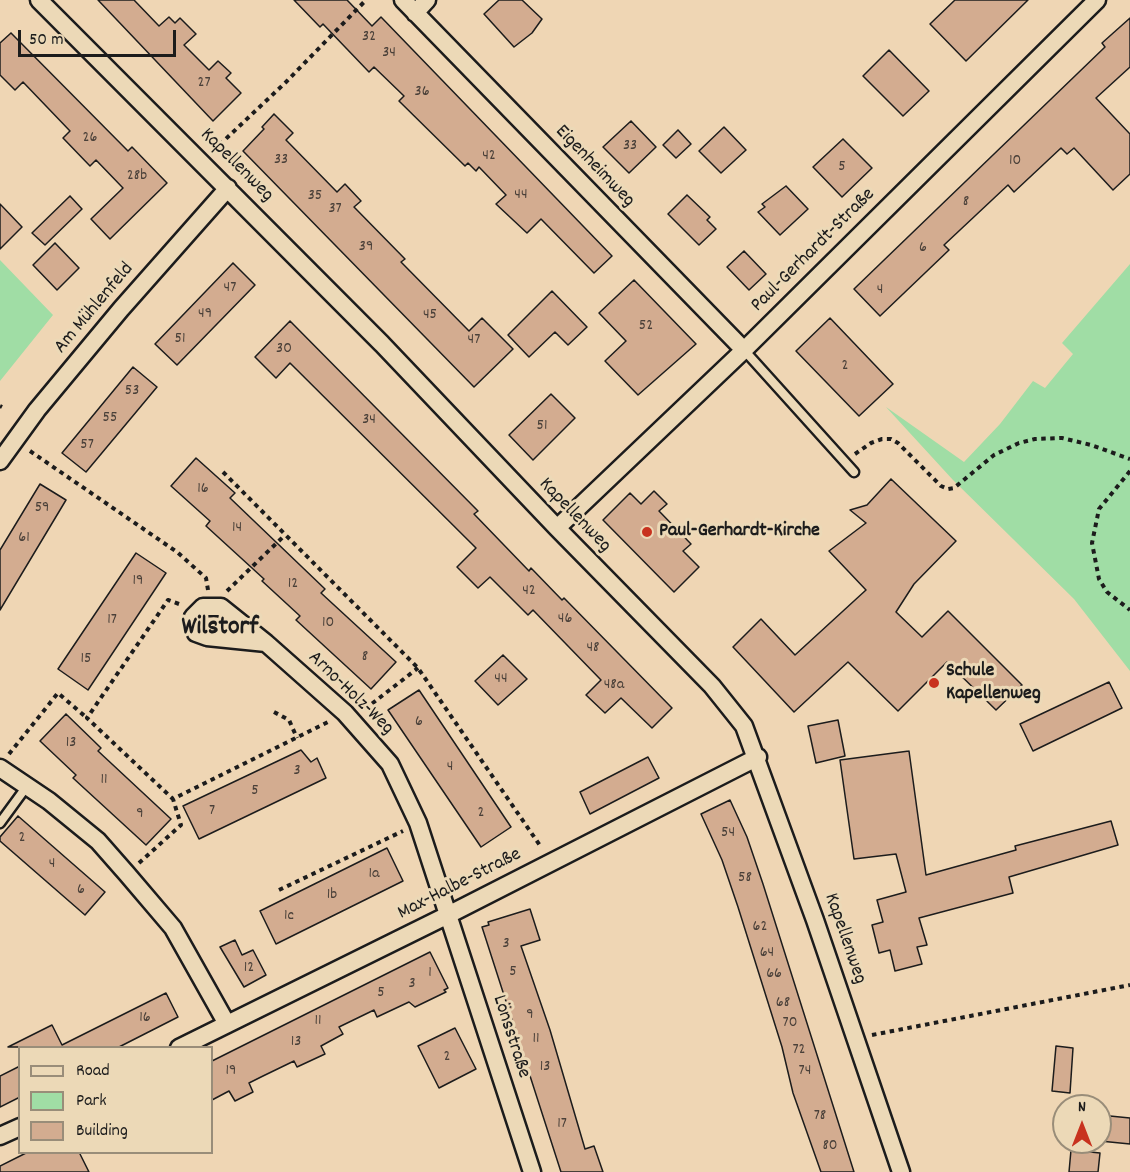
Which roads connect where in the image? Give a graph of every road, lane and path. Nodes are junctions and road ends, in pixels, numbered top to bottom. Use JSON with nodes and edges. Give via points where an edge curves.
{"nodes":[{"id":1,"x":39,"y":0,"type":"edge"},
{"id":2,"x":366,"y":0,"type":"edge"},
{"id":3,"x":403,"y":0,"type":"edge"},
{"id":4,"x":427,"y":0,"type":"edge"},
{"id":5,"x":1097,"y":0,"type":"edge"},
{"id":6,"x":415,"y":13,"type":"junction"},
{"id":7,"x":201,"y":162,"type":"junction"},
{"id":8,"x":228,"y":188,"type":"junction"},
{"id":9,"x":744,"y":350,"type":"junction"},
{"id":10,"x":27,"y":448,"type":"dead end"},
{"id":11,"x":1130,"y":459,"type":"edge"},
{"id":12,"x":0,"y":461,"type":"edge"},
{"id":13,"x":847,"y":462,"type":"junction"},
{"id":14,"x":1130,"y":471,"type":"edge"},
{"id":15,"x":223,"y":472,"type":"dead end"},
{"id":16,"x":854,"y":472,"type":"dead end"},
{"id":17,"x":557,"y":528,"type":"junction"},
{"id":18,"x":285,"y":535,"type":"junction"},
{"id":19,"x":207,"y":607,"type":"junction"},
{"id":20,"x":1130,"y":610,"type":"edge"},
{"id":21,"x":266,"y":643,"type":"junction"},
{"id":22,"x":418,"y":668,"type":"junction"},
{"id":23,"x":274,"y":712,"type":"dead end"},
{"id":24,"x":345,"y":713,"type":"junction"},
{"id":25,"x":87,"y":718,"type":"junction"},
{"id":26,"x":297,"y":738,"type":"junction"},
{"id":27,"x":758,"y":757,"type":"junction"},
{"id":28,"x":4,"y":762,"type":"edge"},
{"id":29,"x":27,"y":786,"type":"junction"},
{"id":30,"x":173,"y":799,"type":"junction"},
{"id":31,"x":0,"y":823,"type":"edge"},
{"id":32,"x":418,"y":823,"type":"junction"},
{"id":33,"x":552,"y":862,"type":"junction"},
{"id":34,"x":128,"y":874,"type":"junction"},
{"id":35,"x":279,"y":890,"type":"dead end"},
{"id":36,"x":448,"y":915,"type":"junction"},
{"id":37,"x":1130,"y":985,"type":"edge"},
{"id":38,"x":227,"y":1024,"type":"junction"},
{"id":39,"x":856,"y":1038,"type":"junction"},
{"id":40,"x":181,"y":1046,"type":"edge"},
{"id":41,"x":18,"y":1128,"type":"edge"},
{"id":42,"x":0,"y":1136,"type":"edge"},
{"id":43,"x":532,"y":1172,"type":"edge"},
{"id":44,"x":901,"y":1172,"type":"edge"}],
"edges":[{"from":1,"to":7,"type":"street","name":"Kapellenweg"},
{"from":2,"to":7,"type":"path"},
{"from":3,"to":6,"type":"street","name":"Eigenheimweg"},
{"from":4,"to":6,"type":"street"},
{"from":5,"to":9,"type":"street","name":"Paul-Gerhardt-Straße"},
{"from":6,"to":9,"type":"street","name":"Eigenheimweg"},
{"from":7,"to":8,"type":"street","name":"Kapellenweg"},
{"from":8,"to":12,"type":"street","name":"Am Mühlenfeld","via":[[118,313]]},
{"from":8,"to":17,"type":"street","name":"Kapellenweg"},
{"from":9,"to":13,"type":"lane"},
{"from":9,"to":17,"type":"street","name":"Paul-Gerhardt-Straße"},
{"from":10,"to":19,"type":"path","via":[[177,552],[206,578]]},
{"from":11,"to":13,"type":"path","via":[[1062,438],[1035,439],[994,455],[948,489],[891,439],[871,443]]},
{"from":13,"to":16,"type":"lane"},
{"from":14,"to":20,"type":"path","via":[[1099,509],[1092,543],[1099,579],[1107,592]]},
{"from":15,"to":18,"type":"path"},
{"from":17,"to":27,"type":"street","name":"Kapellenweg","via":[[712,686],[744,726]]},
{"from":18,"to":19,"type":"path"},
{"from":18,"to":22,"type":"path"},
{"from":19,"to":21,"type":"street","name":"Arno-Holz-Weg","via":[[221,607]]},
{"from":19,"to":21,"type":"street","via":[[192,623],[196,633]]},
{"from":19,"to":25,"type":"path","via":[[168,600]]},
{"from":21,"to":24,"type":"street","name":"Arno-Holz-Weg"},
{"from":22,"to":24,"type":"path","via":[[365,709]]},
{"from":22,"to":33,"type":"path"},
{"from":23,"to":26,"type":"path","via":[[289,720]]},
{"from":24,"to":26,"type":"path"},
{"from":24,"to":32,"type":"street","name":"Arno-Holz-Weg","via":[[390,764]]},
{"from":25,"to":28,"type":"path","via":[[58,693]]},
{"from":25,"to":30,"type":"path"},
{"from":26,"to":30,"type":"path"},
{"from":27,"to":33,"type":"street","name":"Max-Halbe-Straße"},
{"from":27,"to":39,"type":"street","name":"Kapellenweg"},
{"from":28,"to":29,"type":"street"},
{"from":29,"to":31,"type":"lane"},
{"from":29,"to":34,"type":"street","via":[[98,841]]},
{"from":30,"to":34,"type":"path","via":[[181,825]]},
{"from":32,"to":35,"type":"path"},
{"from":32,"to":36,"type":"street","name":"Arno-Holz-Weg"},
{"from":33,"to":36,"type":"street","name":"Max-Halbe-Straße"},
{"from":34,"to":38,"type":"street","via":[[173,928]]},
{"from":36,"to":38,"type":"street","name":"Max-Halbe-Straße"},
{"from":36,"to":43,"type":"street","name":"Lönsstraße"},
{"from":37,"to":39,"type":"path"},
{"from":38,"to":40,"type":"street","name":"Max-Halbe-Straße"},
{"from":39,"to":44,"type":"street","name":"Kapellenweg"},
{"from":41,"to":42,"type":"street"}]}
